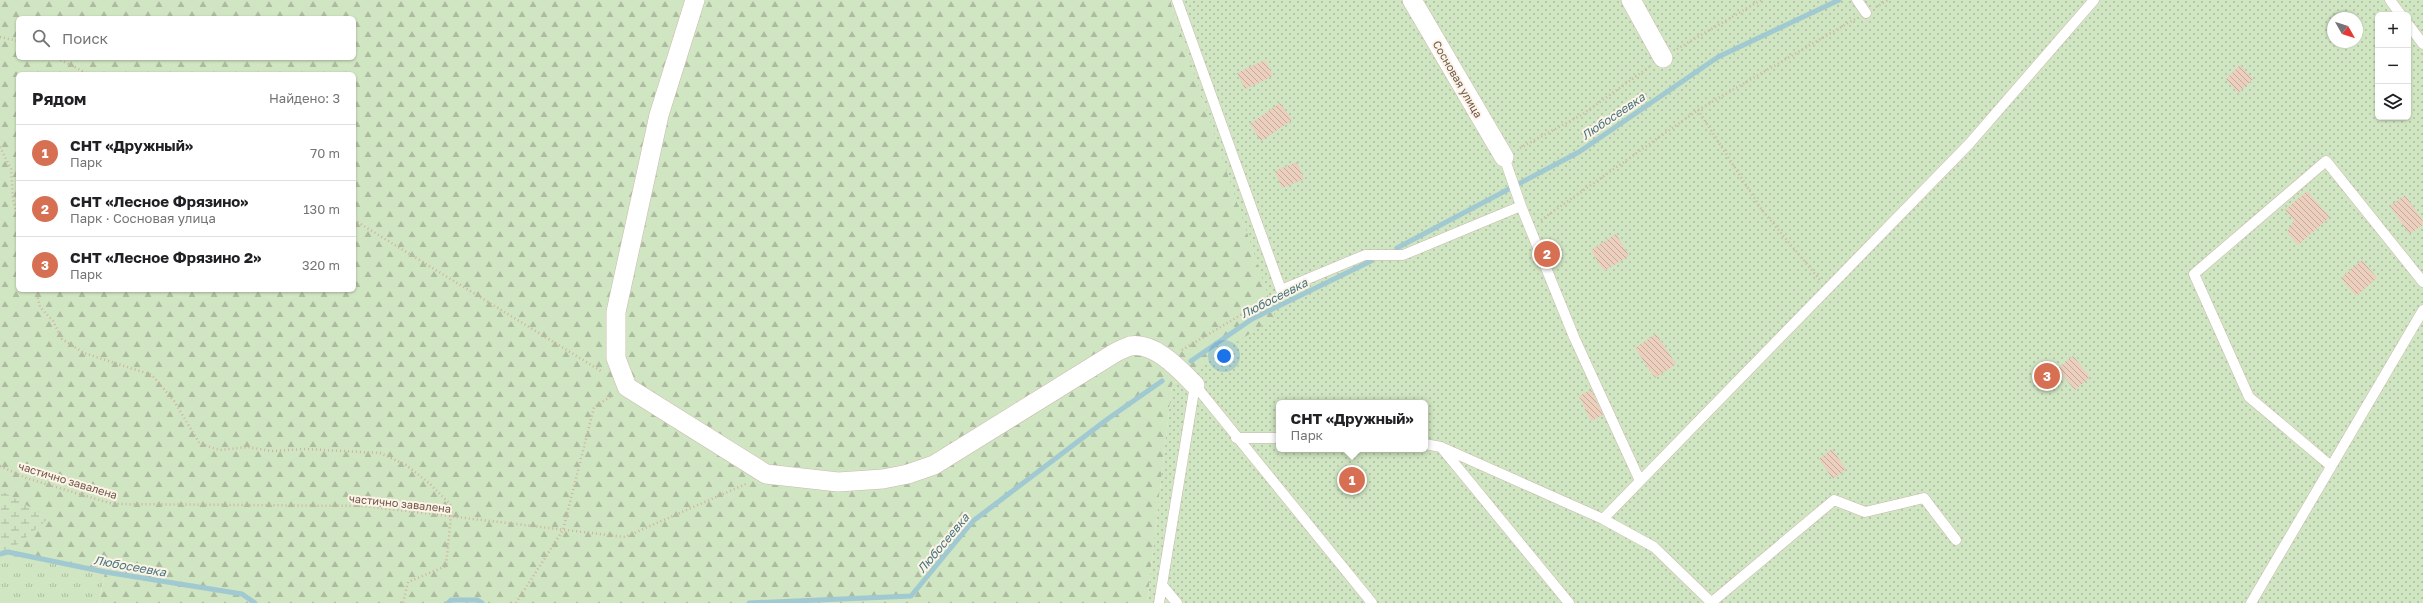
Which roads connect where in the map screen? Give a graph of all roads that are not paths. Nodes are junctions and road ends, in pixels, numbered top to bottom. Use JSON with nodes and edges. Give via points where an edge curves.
{"nodes":[{"id":1,"x":695,"y":0,"type":"edge"},
{"id":2,"x":1177,"y":0,"type":"edge"},
{"id":3,"x":1412,"y":0,"type":"edge"},
{"id":4,"x":1631,"y":0,"type":"edge"},
{"id":5,"x":1857,"y":0,"type":"edge"},
{"id":6,"x":2094,"y":0,"type":"edge"},
{"id":7,"x":2390,"y":0,"type":"edge"},
{"id":8,"x":2399,"y":12,"type":"edge"},
{"id":9,"x":1866,"y":13,"type":"road end"},
{"id":10,"x":2411,"y":28,"type":"edge"},
{"id":11,"x":2423,"y":44,"type":"edge"},
{"id":12,"x":1663,"y":58,"type":"road end"},
{"id":13,"x":1504,"y":157,"type":"joint"},
{"id":14,"x":1521,"y":206,"type":"junction"},
{"id":15,"x":2423,"y":282,"type":"edge"},
{"id":16,"x":2422,"y":317,"type":"edge"},
{"id":17,"x":1195,"y":385,"type":"junction"},
{"id":18,"x":1236,"y":438,"type":"junction"},
{"id":19,"x":1276,"y":438,"type":"edge"},
{"id":20,"x":1428,"y":445,"type":"edge"},
{"id":21,"x":1441,"y":447,"type":"junction"},
{"id":22,"x":2331,"y":466,"type":"junction"},
{"id":23,"x":1640,"y":481,"type":"junction"},
{"id":24,"x":1603,"y":519,"type":"junction"},
{"id":25,"x":1956,"y":540,"type":"dead end"},
{"id":26,"x":1162,"y":585,"type":"junction"},
{"id":27,"x":1159,"y":603,"type":"edge"},
{"id":28,"x":1177,"y":603,"type":"edge"},
{"id":29,"x":1372,"y":603,"type":"edge"},
{"id":30,"x":1569,"y":603,"type":"edge"},
{"id":31,"x":1712,"y":603,"type":"edge"},
{"id":32,"x":2251,"y":603,"type":"edge"}],
"edges":[{"from":1,"to":17,"type":"street","via":[[659,116],[616,312],[616,358],[627,387],[766,474],[838,482],[883,479],[934,465],[1113,354],[1131,346],[1146,347],[1168,359]]},
{"from":2,"to":14,"type":"lane","via":[[1281,290],[1365,256],[1403,255]]},
{"from":3,"to":13,"type":"street","name":"Сосновая улица"},
{"from":4,"to":12,"type":"street"},
{"from":5,"to":9,"type":"lane"},
{"from":6,"to":23,"type":"lane","via":[[1969,144]]},
{"from":7,"to":8,"type":"lane"},
{"from":10,"to":11,"type":"lane"},
{"from":13,"to":14,"type":"lane"},
{"from":14,"to":23,"type":"lane","via":[[1574,337]]},
{"from":15,"to":22,"type":"lane","via":[[2326,162],[2194,274],[2249,398]]},
{"from":16,"to":22,"type":"lane"},
{"from":17,"to":18,"type":"lane"},
{"from":17,"to":26,"type":"lane"},
{"from":18,"to":19,"type":"lane"},
{"from":18,"to":29,"type":"lane"},
{"from":20,"to":21,"type":"lane"},
{"from":21,"to":24,"type":"lane"},
{"from":21,"to":30,"type":"lane"},
{"from":22,"to":32,"type":"lane"},
{"from":23,"to":24,"type":"lane"},
{"from":24,"to":31,"type":"lane","via":[[1654,547]]},
{"from":25,"to":31,"type":"lane","via":[[1924,498],[1865,512],[1834,500]]},
{"from":26,"to":27,"type":"lane"},
{"from":26,"to":28,"type":"lane"}]}
